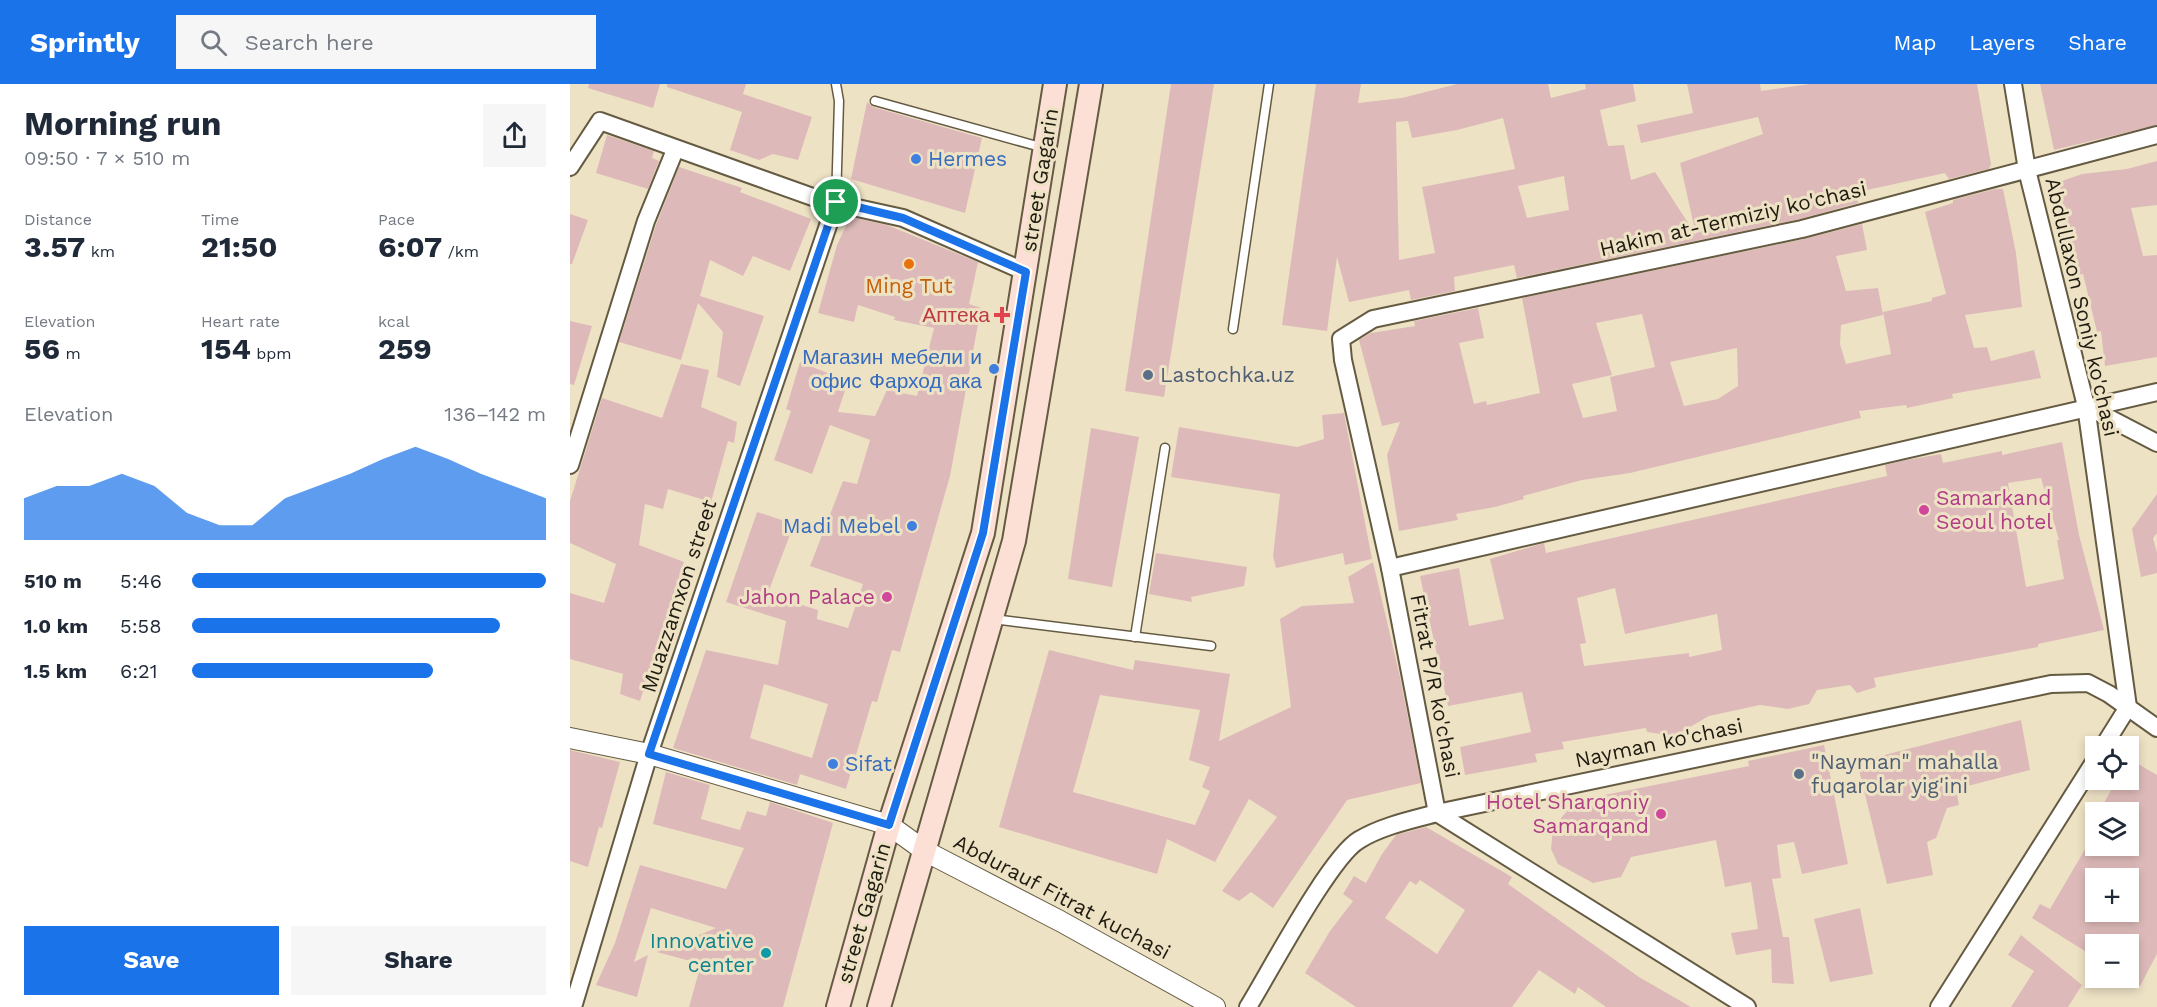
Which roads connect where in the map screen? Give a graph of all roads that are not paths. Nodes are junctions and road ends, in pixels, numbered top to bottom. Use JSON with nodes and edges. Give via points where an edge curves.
{"nodes":[{"id":1,"x":836,"y":84,"type":"edge"},
{"id":2,"x":1055,"y":84,"type":"edge"},
{"id":3,"x":1091,"y":84,"type":"edge"},
{"id":4,"x":1269,"y":84,"type":"edge"},
{"id":5,"x":2013,"y":84,"type":"edge"},
{"id":6,"x":875,"y":101,"type":"dead end"},
{"id":7,"x":2157,"y":135,"type":"edge"},
{"id":8,"x":1045,"y":148,"type":"junction"},
{"id":9,"x":675,"y":150,"type":"junction"},
{"id":10,"x":570,"y":167,"type":"edge"},
{"id":11,"x":2027,"y":170,"type":"junction"},
{"id":12,"x":836,"y":202,"type":"junction"},
{"id":13,"x":1026,"y":272,"type":"junction"},
{"id":14,"x":1233,"y":329,"type":"dead end"},
{"id":15,"x":1343,"y":360,"type":"joint"},
{"id":16,"x":2157,"y":392,"type":"edge"},
{"id":17,"x":2086,"y":406,"type":"junction"},
{"id":18,"x":2157,"y":443,"type":"edge"},
{"id":19,"x":1165,"y":448,"type":"dead end"},
{"id":20,"x":570,"y":465,"type":"edge"},
{"id":21,"x":1390,"y":568,"type":"junction"},
{"id":22,"x":989,"y":619,"type":"junction"},
{"id":23,"x":1135,"y":637,"type":"junction"},
{"id":24,"x":1211,"y":646,"type":"dead end"},
{"id":25,"x":2128,"y":707,"type":"junction"},
{"id":26,"x":2157,"y":728,"type":"edge"},
{"id":27,"x":2110,"y":736,"type":"edge"},
{"id":28,"x":570,"y":738,"type":"edge"},
{"id":29,"x":649,"y":754,"type":"junction"},
{"id":30,"x":2085,"y":776,"type":"edge"},
{"id":31,"x":1437,"y":813,"type":"junction"},
{"id":32,"x":889,"y":825,"type":"junction"},
{"id":33,"x":925,"y":851,"type":"junction"},
{"id":34,"x":573,"y":1007,"type":"edge"},
{"id":35,"x":838,"y":1007,"type":"edge"},
{"id":36,"x":879,"y":1007,"type":"edge"},
{"id":37,"x":1215,"y":1007,"type":"edge"},
{"id":38,"x":1248,"y":1007,"type":"edge"},
{"id":39,"x":1747,"y":1007,"type":"edge"},
{"id":40,"x":1939,"y":1007,"type":"edge"}],
"edges":[{"from":1,"to":12,"type":"lane"},
{"from":2,"to":8,"type":"main road","name":"street Gagarin"},
{"from":3,"to":22,"type":"main road","name":"street Gagarin","via":[[1014,541]]},
{"from":4,"to":14,"type":"lane"},
{"from":5,"to":11,"type":"street","name":"Abdullaxon Soniy ko'chasi"},
{"from":6,"to":8,"type":"lane"},
{"from":7,"to":11,"type":"street","name":"Hakim at-Termiziy ko'chasi"},
{"from":8,"to":13,"type":"main road","name":"street Gagarin"},
{"from":9,"to":10,"type":"street","via":[[600,121]]},
{"from":9,"to":12,"type":"street","via":[[820,200]]},
{"from":9,"to":20,"type":"street","via":[[646,221]]},
{"from":11,"to":15,"type":"street","name":"Hakim at-Termiziy ko'chasi","via":[[1802,230],[1373,319],[1341,339]]},
{"from":11,"to":17,"type":"street","name":"Abdullaxon Soniy ko'chasi"},
{"from":12,"to":13,"type":"street","via":[[903,218]]},
{"from":12,"to":29,"type":"street","name":"Muazzamxon street"},
{"from":13,"to":32,"type":"main road","name":"street Gagarin","via":[[983,533]]},
{"from":15,"to":21,"type":"street","name":"Fitrat P/R ko'chasi"},
{"from":16,"to":17,"type":"street"},
{"from":17,"to":18,"type":"street"},
{"from":17,"to":21,"type":"street"},
{"from":17,"to":25,"type":"street","name":"Abdullaxon Soniy ko'chasi"},
{"from":19,"to":23,"type":"lane"},
{"from":21,"to":31,"type":"street","name":"Fitrat P/R ko'chasi"},
{"from":22,"to":23,"type":"lane"},
{"from":22,"to":33,"type":"main road","name":"street Gagarin"},
{"from":23,"to":24,"type":"lane"},
{"from":25,"to":26,"type":"street","name":"Nayman ko'chasi"},
{"from":25,"to":27,"type":"street"},
{"from":25,"to":31,"type":"street","name":"Nayman ko'chasi","via":[[2088,683],[2051,684]]},
{"from":28,"to":29,"type":"street","name":"Abdurauf Fitrat kuchasi"},
{"from":29,"to":32,"type":"street","name":"Abdurauf Fitrat kuchasi"},
{"from":29,"to":34,"type":"street","name":"Muazzamxon street"},
{"from":30,"to":40,"type":"street"},
{"from":31,"to":38,"type":"street","name":"Nayman ko'chasi","via":[[1395,824],[1358,841],[1333,868]]},
{"from":31,"to":39,"type":"street"},
{"from":32,"to":33,"type":"street","name":"Abdurauf Fitrat kuchasi"},
{"from":32,"to":35,"type":"main road","name":"street Gagarin"},
{"from":33,"to":36,"type":"main road","name":"street Gagarin"},
{"from":33,"to":37,"type":"street","name":"Abdurauf Fitrat kuchasi"}]}
